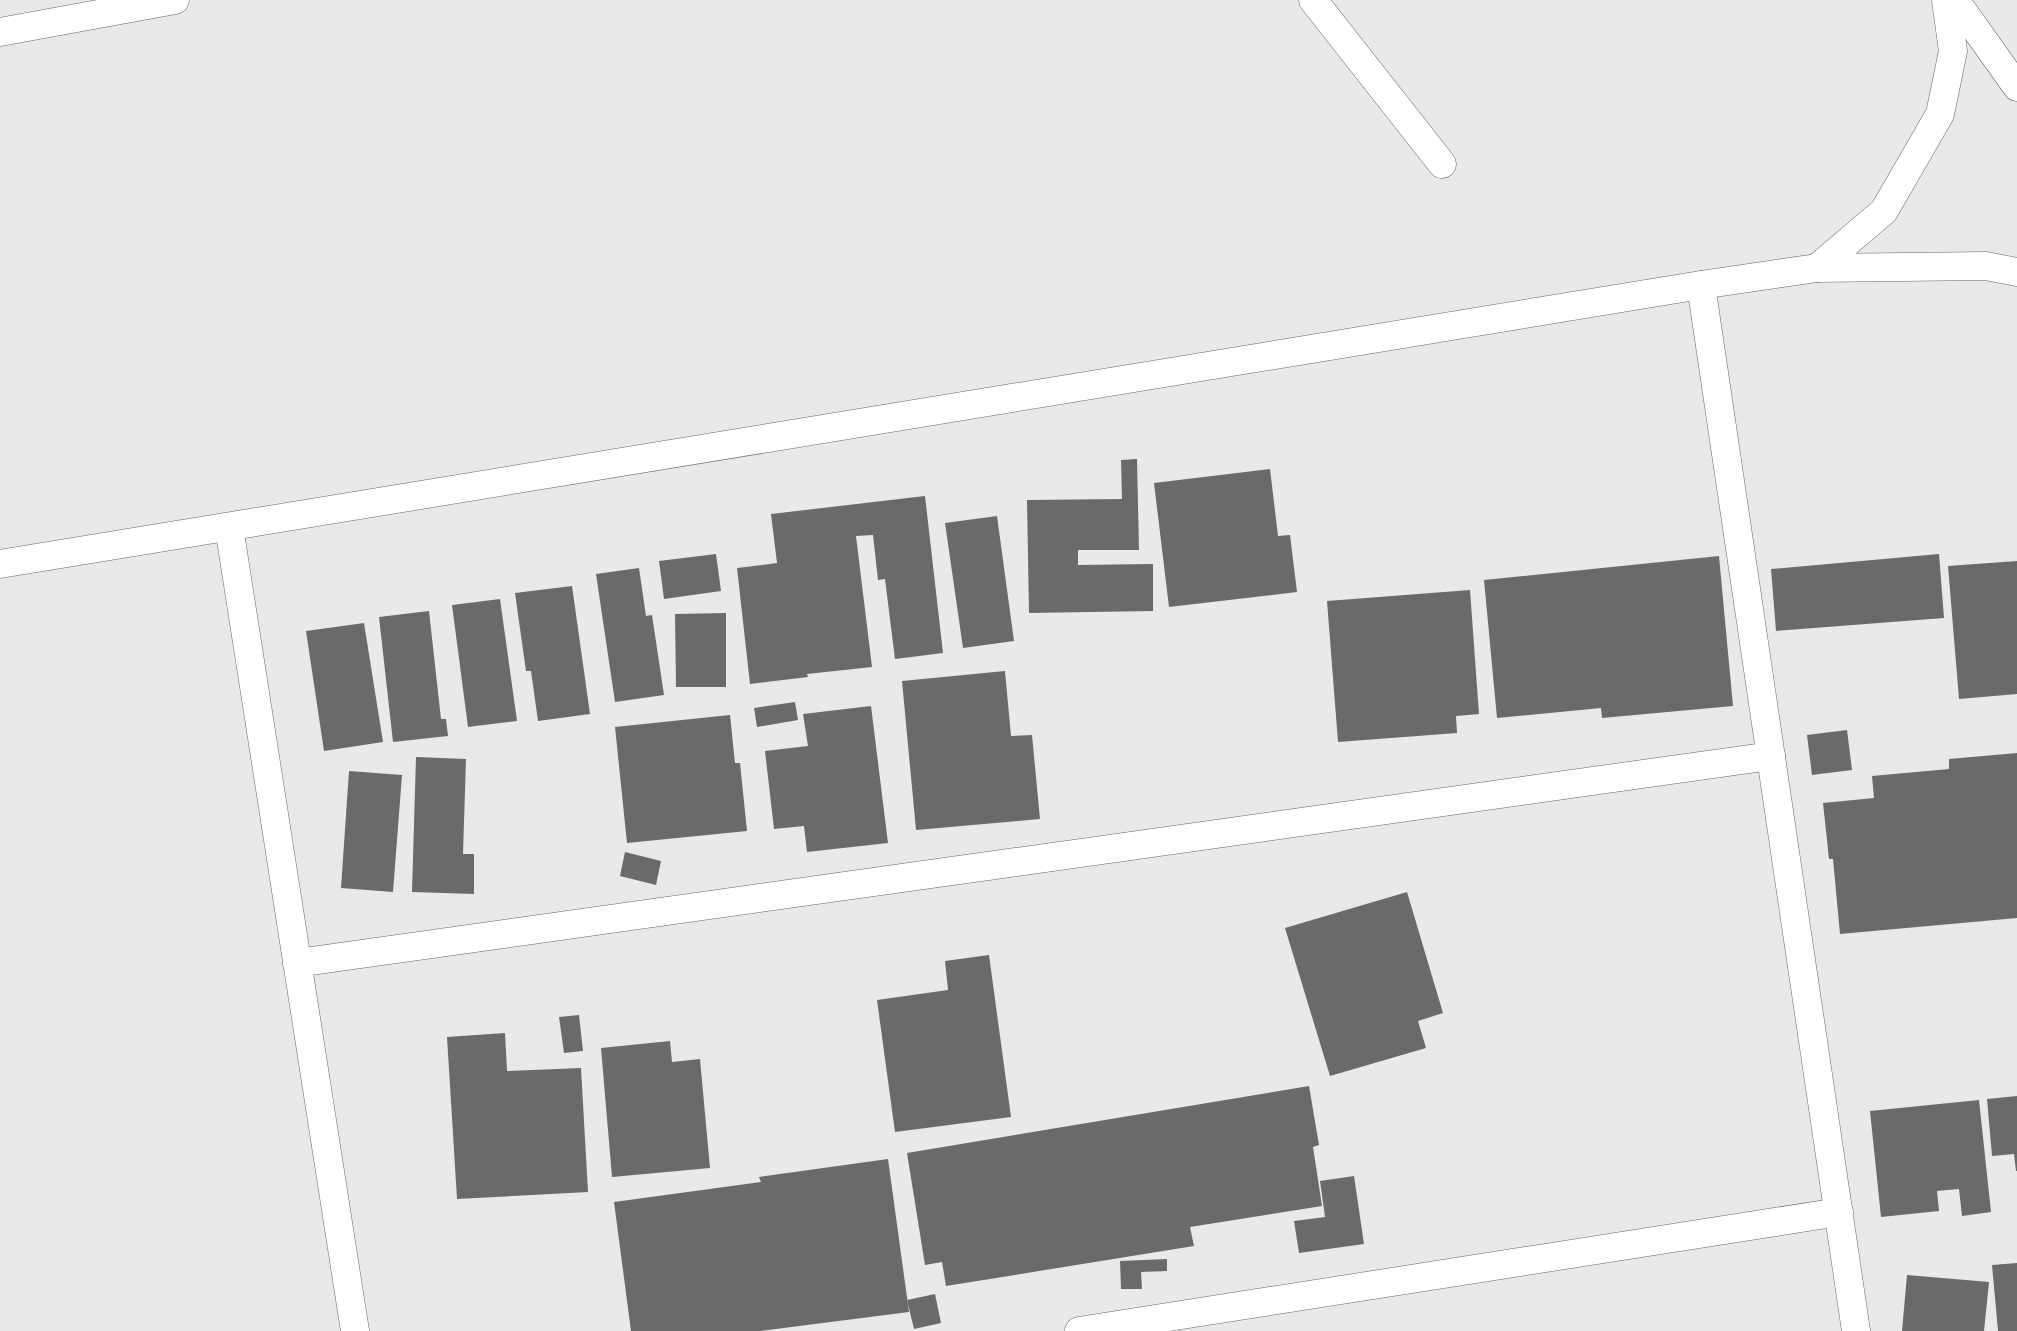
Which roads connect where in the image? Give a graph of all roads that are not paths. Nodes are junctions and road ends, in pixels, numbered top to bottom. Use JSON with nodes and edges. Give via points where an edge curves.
{"nodes":[{"id":1,"x":175,"y":0,"type":"edge"},
{"id":2,"x":1313,"y":0,"type":"edge"},
{"id":3,"x":1946,"y":0,"type":"edge"},
{"id":4,"x":1955,"y":0,"type":"edge"},
{"id":5,"x":0,"y":32,"type":"edge"},
{"id":6,"x":2017,"y":87,"type":"edge"},
{"id":7,"x":1442,"y":164,"type":"dead end"},
{"id":8,"x":1817,"y":268,"type":"junction"},
{"id":9,"x":2017,"y":272,"type":"edge"},
{"id":10,"x":1701,"y":285,"type":"junction"},
{"id":11,"x":229,"y":527,"type":"junction"},
{"id":12,"x":0,"y":564,"type":"edge"},
{"id":13,"x":1771,"y":756,"type":"junction"},
{"id":14,"x":297,"y":963,"type":"junction"},
{"id":15,"x":1839,"y":1212,"type":"junction"},
{"id":16,"x":355,"y":1331,"type":"edge"},
{"id":17,"x":1079,"y":1331,"type":"edge"},
{"id":18,"x":1856,"y":1331,"type":"edge"}],
"edges":[{"from":1,"to":5,"type":"street"},
{"from":2,"to":7,"type":"street"},
{"from":3,"to":8,"type":"street","via":[[1953,51],[1940,114],[1884,211]]},
{"from":4,"to":6,"type":"street"},
{"from":8,"to":9,"type":"street","via":[[1986,266]]},
{"from":8,"to":10,"type":"street"},
{"from":10,"to":11,"type":"street"},
{"from":10,"to":13,"type":"street"},
{"from":11,"to":12,"type":"street"},
{"from":11,"to":14,"type":"street"},
{"from":13,"to":14,"type":"street"},
{"from":13,"to":15,"type":"street"},
{"from":14,"to":16,"type":"street"},
{"from":15,"to":17,"type":"street"},
{"from":15,"to":18,"type":"street"}]}
